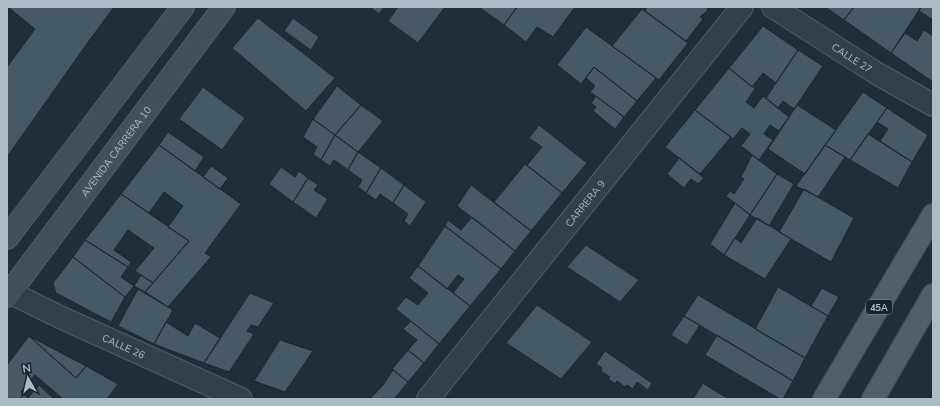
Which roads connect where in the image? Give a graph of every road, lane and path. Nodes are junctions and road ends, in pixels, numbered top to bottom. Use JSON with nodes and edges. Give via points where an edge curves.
{"nodes":[{"id":1,"x":183,"y":7,"type":"edge"},
{"id":2,"x":224,"y":7,"type":"edge"},
{"id":3,"x":742,"y":7,"type":"edge"},
{"id":4,"x":773,"y":7,"type":"edge"},
{"id":5,"x":933,"y":105,"type":"edge"},
{"id":6,"x":933,"y":215,"type":"edge"},
{"id":7,"x":7,"y":238,"type":"edge"},
{"id":8,"x":8,"y":293,"type":"edge"},
{"id":9,"x":933,"y":295,"type":"edge"},
{"id":10,"x":241,"y":399,"type":"edge"},
{"id":11,"x":428,"y":399,"type":"edge"},
{"id":12,"x":824,"y":399,"type":"edge"},
{"id":13,"x":873,"y":399,"type":"edge"}],
"edges":[{"from":1,"to":7,"type":"main road"},
{"from":2,"to":8,"type":"main road","name":"AVENIDA CARRERA 10"},
{"from":3,"to":11,"type":"street","name":"CARRERA 9"},
{"from":4,"to":5,"type":"street","name":"CALLE 27","via":[[876,73]]},
{"from":6,"to":12,"type":"main road","number":"45A"},
{"from":8,"to":10,"type":"street","name":"CALLE 26"},
{"from":9,"to":13,"type":"main road"}]}
